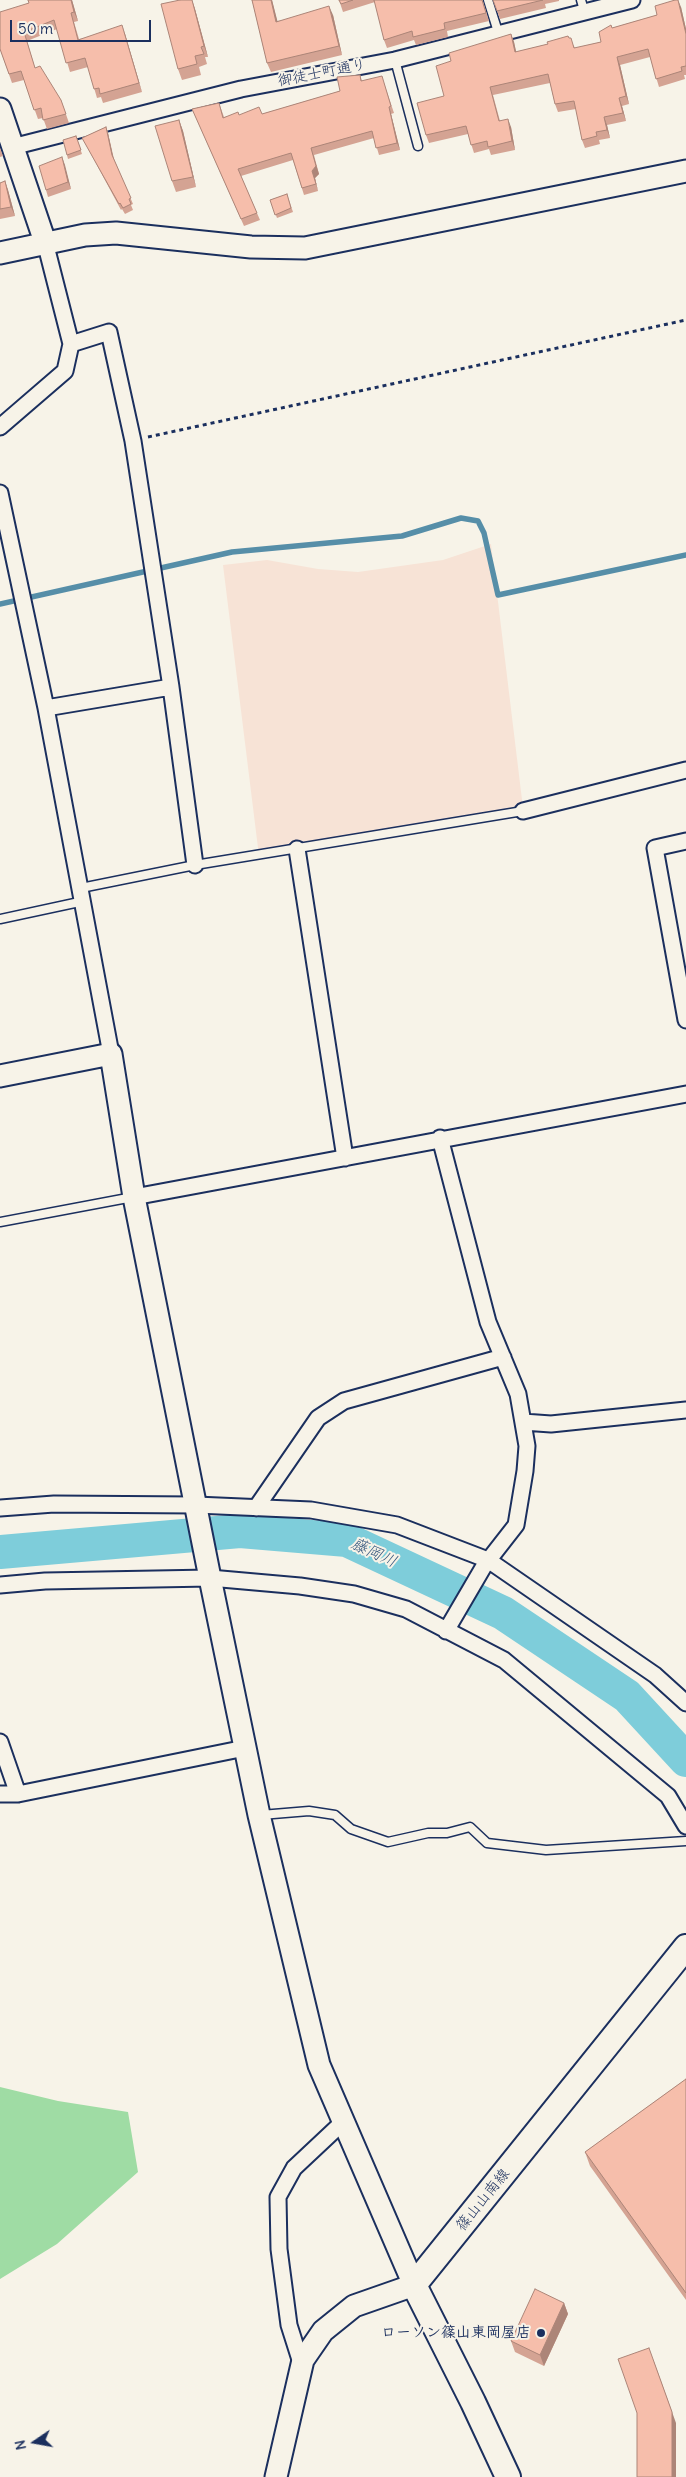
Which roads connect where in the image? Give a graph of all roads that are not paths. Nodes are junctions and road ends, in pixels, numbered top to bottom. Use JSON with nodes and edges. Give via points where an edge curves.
{"nodes":[{"id":1,"x":488,"y":0,"type":"edge"},
{"id":2,"x":632,"y":0,"type":"edge"},
{"id":3,"x":583,"y":7,"type":"edge"},
{"id":4,"x":499,"y":35,"type":"junction"},
{"id":5,"x":395,"y":60,"type":"junction"},
{"id":6,"x":0,"y":108,"type":"edge"},
{"id":7,"x":418,"y":146,"type":"dead end"},
{"id":8,"x":12,"y":148,"type":"junction"},
{"id":9,"x":686,"y":171,"type":"edge"},
{"id":10,"x":45,"y":242,"type":"junction"},
{"id":11,"x":0,"y":253,"type":"edge"},
{"id":12,"x":72,"y":344,"type":"junction"},
{"id":13,"x":0,"y":426,"type":"edge"},
{"id":14,"x":0,"y":494,"type":"edge"},
{"id":15,"x":171,"y":687,"type":"junction"},
{"id":16,"x":46,"y":708,"type":"junction"},
{"id":17,"x":686,"y":770,"type":"edge"},
{"id":18,"x":523,"y":811,"type":"joint"},
{"id":19,"x":686,"y":841,"type":"edge"},
{"id":20,"x":297,"y":849,"type":"junction"},
{"id":21,"x":195,"y":865,"type":"junction"},
{"id":22,"x":82,"y":895,"type":"junction"},
{"id":23,"x":0,"y":919,"type":"edge"},
{"id":24,"x":686,"y":1020,"type":"edge"},
{"id":25,"x":111,"y":1054,"type":"junction"},
{"id":26,"x":0,"y":1076,"type":"edge"},
{"id":27,"x":686,"y":1094,"type":"edge"},
{"id":28,"x":440,"y":1138,"type":"junction"},
{"id":29,"x":345,"y":1158,"type":"junction"},
{"id":30,"x":134,"y":1197,"type":"junction"},
{"id":31,"x":0,"y":1222,"type":"edge"},
{"id":32,"x":503,"y":1357,"type":"junction"},
{"id":33,"x":686,"y":1410,"type":"edge"},
{"id":34,"x":522,"y":1422,"type":"junction"},
{"id":35,"x":0,"y":1508,"type":"edge"},
{"id":36,"x":256,"y":1508,"type":"junction"},
{"id":37,"x":196,"y":1509,"type":"junction"},
{"id":38,"x":486,"y":1563,"type":"junction"},
{"id":39,"x":208,"y":1572,"type":"junction"},
{"id":40,"x":0,"y":1585,"type":"edge"},
{"id":41,"x":449,"y":1627,"type":"junction"},
{"id":42,"x":686,"y":1703,"type":"edge"},
{"id":43,"x":0,"y":1742,"type":"edge"},
{"id":44,"x":245,"y":1748,"type":"junction"},
{"id":45,"x":0,"y":1794,"type":"edge"},
{"id":46,"x":18,"y":1794,"type":"junction"},
{"id":47,"x":259,"y":1815,"type":"junction"},
{"id":48,"x":686,"y":1826,"type":"edge"},
{"id":49,"x":686,"y":1841,"type":"edge"},
{"id":50,"x":686,"y":1947,"type":"edge"},
{"id":51,"x":342,"y":2123,"type":"junction"},
{"id":52,"x":414,"y":2285,"type":"junction"},
{"id":53,"x":302,"y":2366,"type":"junction"},
{"id":54,"x":276,"y":2477,"type":"edge"},
{"id":55,"x":508,"y":2477,"type":"edge"}],
"edges":[{"from":1,"to":4,"type":"lane"},
{"from":2,"to":3,"type":"street","name":"御徒士町通り"},
{"from":3,"to":4,"type":"street","name":"御徒士町通り"},
{"from":4,"to":5,"type":"street","name":"御徒士町通り"},
{"from":5,"to":7,"type":"lane"},
{"from":5,"to":8,"type":"street","name":"御徒士町通り","via":[[241,89]]},
{"from":6,"to":8,"type":"street"},
{"from":8,"to":10,"type":"street"},
{"from":9,"to":10,"type":"street","via":[[305,248],[116,234]]},
{"from":10,"to":11,"type":"street"},
{"from":10,"to":12,"type":"street"},
{"from":12,"to":13,"type":"street","via":[[64,371]]},
{"from":12,"to":15,"type":"street","via":[[109,332],[133,441]]},
{"from":14,"to":16,"type":"street"},
{"from":15,"to":16,"type":"street"},
{"from":15,"to":21,"type":"street"},
{"from":16,"to":22,"type":"street"},
{"from":17,"to":18,"type":"street"},
{"from":18,"to":20,"type":"lane"},
{"from":19,"to":24,"type":"street","via":[[655,848]]},
{"from":20,"to":21,"type":"lane"},
{"from":20,"to":29,"type":"street"},
{"from":21,"to":22,"type":"lane"},
{"from":22,"to":23,"type":"lane"},
{"from":22,"to":25,"type":"street"},
{"from":25,"to":26,"type":"street"},
{"from":25,"to":30,"type":"street"},
{"from":27,"to":28,"type":"street"},
{"from":28,"to":29,"type":"street"},
{"from":28,"to":32,"type":"street","via":[[488,1322]]},
{"from":29,"to":30,"type":"street"},
{"from":30,"to":31,"type":"lane"},
{"from":30,"to":37,"type":"street"},
{"from":32,"to":34,"type":"street","via":[[518,1394]]},
{"from":32,"to":36,"type":"street","via":[[344,1401],[318,1418]]},
{"from":33,"to":34,"type":"street","via":[[551,1424]]},
{"from":34,"to":38,"type":"street","via":[[526,1446],[525,1471],[516,1525]]},
{"from":35,"to":37,"type":"street","via":[[54,1504]]},
{"from":36,"to":37,"type":"street"},
{"from":36,"to":38,"type":"street","via":[[311,1510],[397,1526]]},
{"from":37,"to":39,"type":"street"},
{"from":38,"to":41,"type":"street"},
{"from":38,"to":42,"type":"street","via":[[655,1675]]},
{"from":39,"to":40,"type":"street"},
{"from":39,"to":41,"type":"street","via":[[354,1594],[406,1609]]},
{"from":39,"to":44,"type":"street"},
{"from":41,"to":48,"type":"street","via":[[504,1660],[571,1714],[668,1796]]},
{"from":43,"to":46,"type":"street"},
{"from":44,"to":46,"type":"street"},
{"from":44,"to":47,"type":"street"},
{"from":45,"to":46,"type":"street"},
{"from":47,"to":49,"type":"lane","via":[[309,1811],[334,1815],[351,1829],[388,1842],[470,1828],[487,1843],[546,1850]]},
{"from":47,"to":51,"type":"street","via":[[319,2064]]},
{"from":50,"to":52,"type":"main road","name":"篠山山南線"},
{"from":51,"to":52,"type":"street"},
{"from":51,"to":53,"type":"street","via":[[294,2168],[278,2197],[279,2249],[288,2324]]},
{"from":52,"to":53,"type":"street","via":[[354,2306],[323,2331]]},
{"from":52,"to":55,"type":"main road"},
{"from":53,"to":54,"type":"street"}]}
